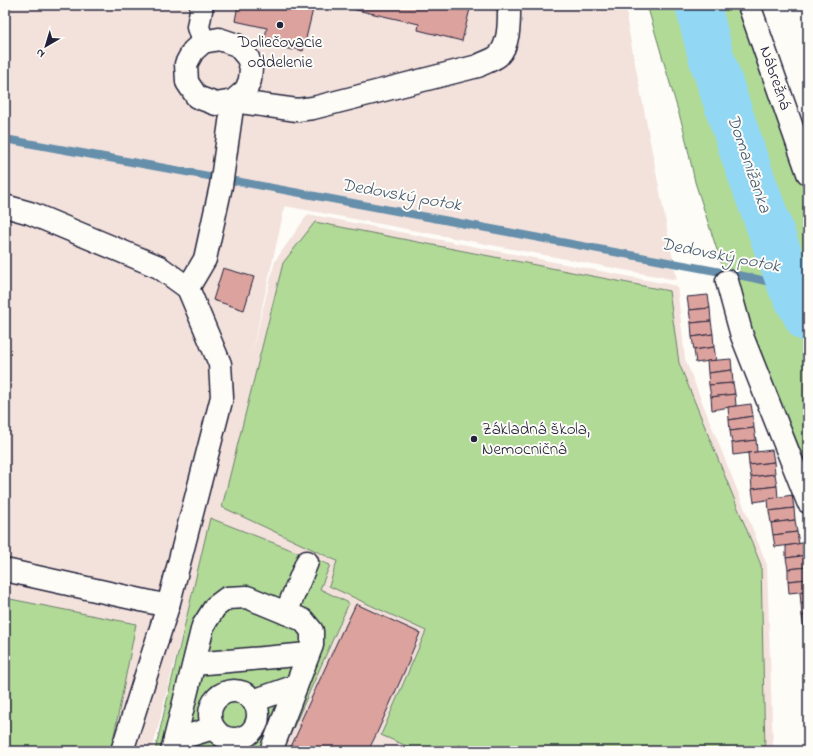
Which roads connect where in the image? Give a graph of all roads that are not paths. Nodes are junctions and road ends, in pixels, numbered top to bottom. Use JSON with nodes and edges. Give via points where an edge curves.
{"nodes":[{"id":1,"x":202,"y":5,"type":"edge"},
{"id":2,"x":509,"y":5,"type":"edge"},
{"id":3,"x":749,"y":5,"type":"edge"},
{"id":4,"x":203,"y":42,"type":"junction"},
{"id":5,"x":234,"y":101,"type":"junction"},
{"id":6,"x":808,"y":173,"type":"edge"},
{"id":7,"x":5,"y":206,"type":"edge"},
{"id":8,"x":727,"y":281,"type":"dead end"},
{"id":9,"x":188,"y":288,"type":"junction"},
{"id":10,"x":808,"y":502,"type":"edge"},
{"id":11,"x":307,"y":562,"type":"dead end"},
{"id":12,"x":5,"y":570,"type":"edge"},
{"id":13,"x":168,"y":606,"type":"junction"},
{"id":14,"x":286,"y":613,"type":"junction"},
{"id":15,"x":308,"y":654,"type":"junction"},
{"id":16,"x":231,"y":661,"type":"junction"},
{"id":17,"x":194,"y":664,"type":"junction"},
{"id":18,"x":296,"y":686,"type":"junction"},
{"id":19,"x":226,"y":692,"type":"junction"},
{"id":20,"x":253,"y":700,"type":"junction"},
{"id":21,"x":250,"y":733,"type":"junction"},
{"id":22,"x":221,"y":739,"type":"edge"},
{"id":23,"x":173,"y":746,"type":"edge"},
{"id":24,"x":122,"y":751,"type":"edge"},
{"id":25,"x":267,"y":751,"type":"edge"},
{"id":26,"x":271,"y":751,"type":"edge"}],
"edges":[{"from":1,"to":4,"type":"street","via":[[198,26]]},
{"from":2,"to":5,"type":"street","via":[[509,29],[505,44],[497,56],[478,66],[312,108],[297,110]]},
{"from":3,"to":6,"type":"street","name":"Nábrežná"},
{"from":4,"to":5,"type":"street","via":[[219,39],[237,45],[248,58],[251,68],[250,80],[246,90]]},
{"from":4,"to":5,"type":"street","via":[[193,51],[186,64],[187,82],[197,97],[216,104]]},
{"from":5,"to":9,"type":"street","via":[[222,179],[205,258]]},
{"from":7,"to":9,"type":"street","via":[[30,213],[159,268]]},
{"from":8,"to":10,"type":"street","via":[[742,336]]},
{"from":9,"to":13,"type":"street","via":[[220,364],[222,397]]},
{"from":11,"to":14,"type":"street"},
{"from":12,"to":13,"type":"street"},
{"from":13,"to":24,"type":"street"},
{"from":14,"to":15,"type":"street","via":[[303,620],[312,632],[312,645]]},
{"from":14,"to":17,"type":"street","via":[[247,597],[227,598],[215,607],[203,626]]},
{"from":15,"to":16,"type":"street"},
{"from":15,"to":18,"type":"street"},
{"from":16,"to":17,"type":"street"},
{"from":16,"to":19,"type":"street"},
{"from":17,"to":23,"type":"street"},
{"from":18,"to":20,"type":"street"},
{"from":18,"to":26,"type":"street"},
{"from":19,"to":20,"type":"street","via":[[236,691],[246,694]]},
{"from":19,"to":22,"type":"street","via":[[213,702],[209,711],[210,720]]},
{"from":20,"to":21,"type":"street","via":[[258,718]]},
{"from":21,"to":22,"type":"street","via":[[239,739]]},
{"from":21,"to":25,"type":"street"},
{"from":22,"to":23,"type":"street"}]}
